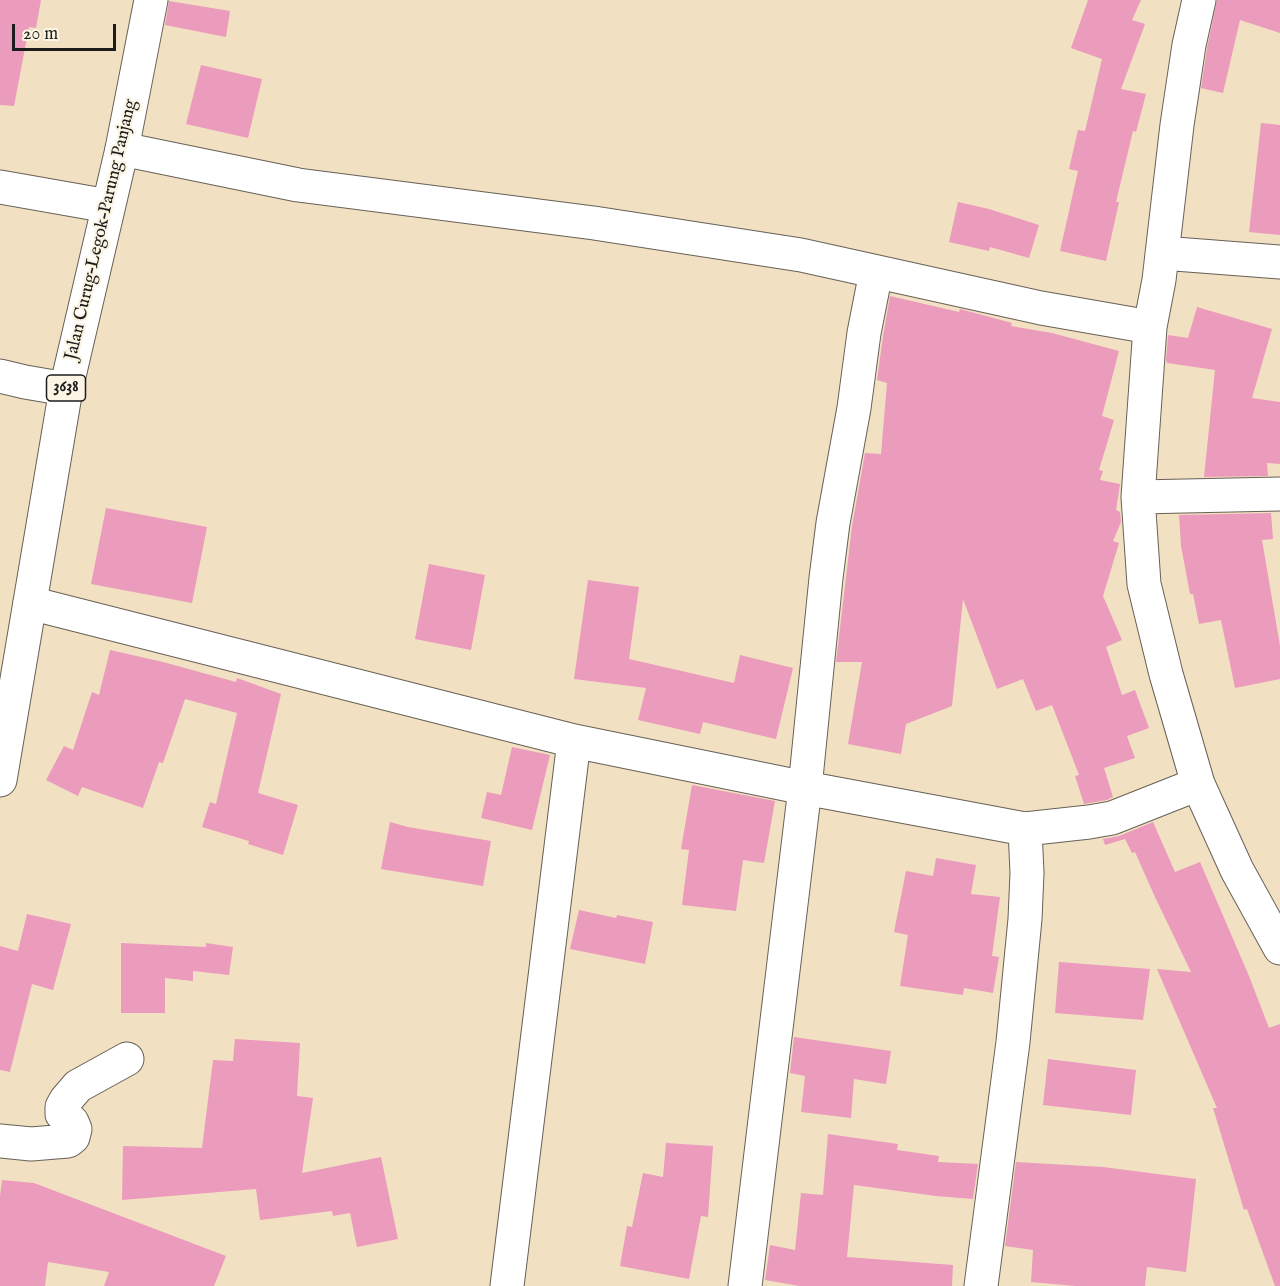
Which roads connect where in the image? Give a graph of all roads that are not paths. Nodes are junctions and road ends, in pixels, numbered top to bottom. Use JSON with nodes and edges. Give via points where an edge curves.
{"nodes":[{"id":1,"x":151,"y":0,"type":"edge"},
{"id":2,"x":1199,"y":0,"type":"edge"},
{"id":3,"x":122,"y":149,"type":"junction"},
{"id":4,"x":0,"y":187,"type":"edge"},
{"id":5,"x":108,"y":206,"type":"junction"},
{"id":6,"x":1162,"y":253,"type":"junction"},
{"id":7,"x":1280,"y":262,"type":"edge"},
{"id":8,"x":876,"y":272,"type":"junction"},
{"id":9,"x":1150,"y":327,"type":"junction"},
{"id":10,"x":0,"y":376,"type":"edge"},
{"id":11,"x":66,"y":389,"type":"junction"},
{"id":12,"x":1280,"y":494,"type":"edge"},
{"id":13,"x":1138,"y":498,"type":"junction"},
{"id":14,"x":30,"y":603,"type":"junction"},
{"id":15,"x":574,"y":741,"type":"junction"},
{"id":16,"x":0,"y":780,"type":"edge"},
{"id":17,"x":1198,"y":784,"type":"junction"},
{"id":18,"x":805,"y":789,"type":"junction"},
{"id":19,"x":1025,"y":829,"type":"junction"},
{"id":20,"x":1280,"y":948,"type":"edge"},
{"id":21,"x":127,"y":1059,"type":"dead end"},
{"id":22,"x":0,"y":1141,"type":"edge"},
{"id":23,"x":507,"y":1286,"type":"edge"},
{"id":24,"x":745,"y":1286,"type":"edge"},
{"id":25,"x":981,"y":1286,"type":"edge"}],
"edges":[{"from":1,"to":3,"type":"street","name":"Jalan Curug–Legok–Parung Panjang","number":"3638"},
{"from":2,"to":6,"type":"street","via":[[1176,125]]},
{"from":3,"to":5,"type":"street","name":"Jalan Curug–Legok–Parung Panjang","number":"3638"},
{"from":3,"to":8,"type":"street","via":[[298,185],[594,222],[801,255]]},
{"from":4,"to":5,"type":"street"},
{"from":5,"to":11,"type":"street","name":"Jalan Curug–Legok–Parung Panjang","number":"3638"},
{"from":6,"to":7,"type":"street"},
{"from":6,"to":9,"type":"street"},
{"from":8,"to":9,"type":"street"},
{"from":8,"to":18,"type":"street","via":[[833,523]]},
{"from":9,"to":13,"type":"street"},
{"from":10,"to":11,"type":"street"},
{"from":11,"to":14,"type":"street","name":"Jalan Curug–Legok–Parung Panjang","number":"3638"},
{"from":12,"to":13,"type":"street"},
{"from":13,"to":17,"type":"street","via":[[1144,584]]},
{"from":14,"to":15,"type":"street"},
{"from":14,"to":16,"type":"street","name":"Jalan Curug–Legok–Parung Panjang","number":"3638"},
{"from":15,"to":18,"type":"street"},
{"from":15,"to":23,"type":"street"},
{"from":17,"to":19,"type":"street","via":[[1112,818]]},
{"from":17,"to":20,"type":"street","via":[[1237,870]]},
{"from":18,"to":19,"type":"street"},
{"from":18,"to":24,"type":"street"},
{"from":19,"to":25,"type":"street","via":[[1026,919]]},
{"from":21,"to":22,"type":"street","via":[[78,1086],[66,1100],[62,1114],[75,1129],[68,1141]]}]}
